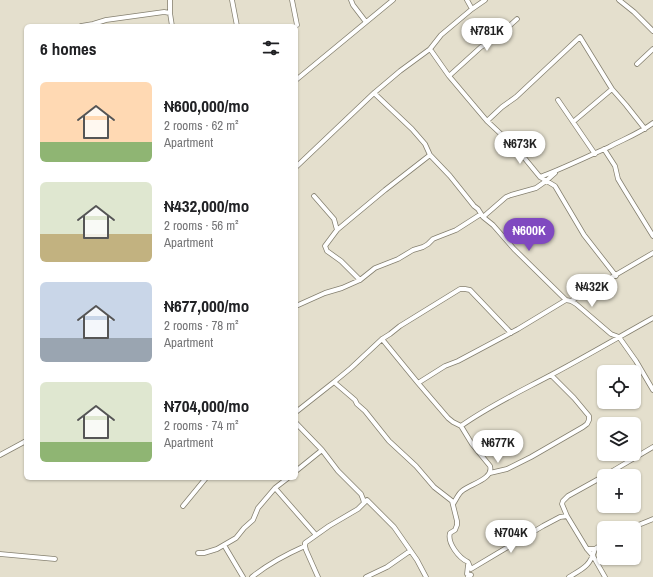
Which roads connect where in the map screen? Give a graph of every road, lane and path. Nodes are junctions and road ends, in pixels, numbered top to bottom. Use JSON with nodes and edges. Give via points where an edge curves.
{"nodes":[{"id":1,"x":170,"y":0,"type":"edge"},
{"id":2,"x":232,"y":0,"type":"edge"},
{"id":3,"x":292,"y":0,"type":"edge"},
{"id":4,"x":351,"y":0,"type":"edge"},
{"id":5,"x":393,"y":0,"type":"edge"},
{"id":6,"x":467,"y":0,"type":"edge"},
{"id":7,"x":485,"y":0,"type":"edge"},
{"id":8,"x":619,"y":0,"type":"edge"},
{"id":9,"x":472,"y":9,"type":"junction"},
{"id":10,"x":170,"y":13,"type":"junction"},
{"id":11,"x":517,"y":19,"type":"dead end"},
{"id":12,"x":366,"y":22,"type":"junction"},
{"id":13,"x":89,"y":24,"type":"edge"},
{"id":14,"x":172,"y":24,"type":"edge"},
{"id":15,"x":237,"y":24,"type":"edge"},
{"id":16,"x":297,"y":24,"type":"edge"},
{"id":17,"x":653,"y":30,"type":"edge"},
{"id":18,"x":430,"y":49,"type":"junction"},
{"id":19,"x":653,"y":49,"type":"edge"},
{"id":20,"x":637,"y":64,"type":"dead end"},
{"id":21,"x":449,"y":76,"type":"junction"},
{"id":22,"x":298,"y":78,"type":"edge"},
{"id":23,"x":612,"y":89,"type":"junction"},
{"id":24,"x":374,"y":92,"type":"junction"},
{"id":25,"x":558,"y":100,"type":"dead end"},
{"id":26,"x":487,"y":121,"type":"junction"},
{"id":27,"x":573,"y":122,"type":"junction"},
{"id":28,"x":653,"y":124,"type":"edge"},
{"id":29,"x":645,"y":129,"type":"junction"},
{"id":30,"x":604,"y":149,"type":"junction"},
{"id":31,"x":595,"y":154,"type":"junction"},
{"id":32,"x":430,"y":155,"type":"junction"},
{"id":33,"x":298,"y":163,"type":"edge"},
{"id":34,"x":556,"y":171,"type":"junction"},
{"id":35,"x":540,"y":177,"type":"junction"},
{"id":36,"x":546,"y":181,"type":"junction"},
{"id":37,"x":314,"y":196,"type":"dead end"},
{"id":38,"x":482,"y":216,"type":"junction"},
{"id":39,"x":337,"y":230,"type":"junction"},
{"id":40,"x":653,"y":236,"type":"edge"},
{"id":41,"x":653,"y":253,"type":"edge"},
{"id":42,"x":616,"y":276,"type":"junction"},
{"id":43,"x":360,"y":280,"type":"junction"},
{"id":44,"x":566,"y":300,"type":"junction"},
{"id":45,"x":571,"y":301,"type":"junction"},
{"id":46,"x":298,"y":305,"type":"edge"},
{"id":47,"x":653,"y":318,"type":"edge"},
{"id":48,"x":511,"y":333,"type":"junction"},
{"id":49,"x":619,"y":337,"type":"junction"},
{"id":50,"x":382,"y":339,"type":"junction"},
{"id":51,"x":552,"y":375,"type":"junction"},
{"id":52,"x":334,"y":382,"type":"junction"},
{"id":53,"x":418,"y":383,"type":"junction"},
{"id":54,"x":653,"y":390,"type":"edge"},
{"id":55,"x":298,"y":410,"type":"edge"},
{"id":56,"x":298,"y":425,"type":"edge"},
{"id":57,"x":461,"y":426,"type":"junction"},
{"id":58,"x":24,"y":442,"type":"edge"},
{"id":59,"x":653,"y":447,"type":"edge"},
{"id":60,"x":322,"y":450,"type":"junction"},
{"id":61,"x":0,"y":455,"type":"edge"},
{"id":62,"x":298,"y":469,"type":"edge"},
{"id":63,"x":616,"y":469,"type":"edge"},
{"id":64,"x":490,"y":473,"type":"junction"},
{"id":65,"x":204,"y":480,"type":"edge"},
{"id":66,"x":285,"y":480,"type":"edge"},
{"id":67,"x":597,"y":480,"type":"edge"},
{"id":68,"x":275,"y":488,"type":"junction"},
{"id":69,"x":364,"y":503,"type":"junction"},
{"id":70,"x":453,"y":504,"type":"junction"},
{"id":71,"x":182,"y":506,"type":"dead end"},
{"id":72,"x":567,"y":516,"type":"junction"},
{"id":73,"x":653,"y":518,"type":"edge"},
{"id":74,"x":641,"y":524,"type":"edge"},
{"id":75,"x":316,"y":535,"type":"junction"},
{"id":76,"x":224,"y":545,"type":"junction"},
{"id":77,"x":305,"y":546,"type":"junction"},
{"id":78,"x":587,"y":549,"type":"junction"},
{"id":79,"x":595,"y":549,"type":"joint"},
{"id":80,"x":410,"y":551,"type":"junction"},
{"id":81,"x":198,"y":553,"type":"dead end"},
{"id":82,"x":0,"y":554,"type":"edge"},
{"id":83,"x":593,"y":556,"type":"junction"},
{"id":84,"x":55,"y":559,"type":"dead end"},
{"id":85,"x":468,"y":562,"type":"junction"},
{"id":86,"x":243,"y":577,"type":"edge"},
{"id":87,"x":252,"y":577,"type":"edge"},
{"id":88,"x":318,"y":577,"type":"edge"},
{"id":89,"x":366,"y":577,"type":"edge"},
{"id":90,"x":426,"y":577,"type":"edge"},
{"id":91,"x":468,"y":577,"type":"edge"},
{"id":92,"x":569,"y":577,"type":"edge"},
{"id":93,"x":605,"y":577,"type":"edge"}],
"edges":[{"from":1,"to":10,"type":"street"},
{"from":2,"to":15,"type":"street"},
{"from":3,"to":16,"type":"street"},
{"from":4,"to":12,"type":"street"},
{"from":5,"to":12,"type":"street"},
{"from":6,"to":9,"type":"street"},
{"from":7,"to":9,"type":"street"},
{"from":8,"to":17,"type":"street"},
{"from":9,"to":18,"type":"street","via":[[441,35]]},
{"from":10,"to":13,"type":"street"},
{"from":10,"to":14,"type":"street"},
{"from":11,"to":21,"type":"street"},
{"from":12,"to":22,"type":"street"},
{"from":18,"to":21,"type":"street"},
{"from":18,"to":24,"type":"street"},
{"from":19,"to":20,"type":"street"},
{"from":21,"to":26,"type":"street"},
{"from":23,"to":26,"type":"street","via":[[580,37]]},
{"from":23,"to":27,"type":"street"},
{"from":23,"to":29,"type":"street"},
{"from":24,"to":32,"type":"street","via":[[412,129],[425,144]]},
{"from":24,"to":33,"type":"street"},
{"from":25,"to":27,"type":"street"},
{"from":26,"to":35,"type":"street","via":[[517,148]]},
{"from":27,"to":31,"type":"street"},
{"from":28,"to":29,"type":"street"},
{"from":29,"to":30,"type":"street"},
{"from":30,"to":31,"type":"street"},
{"from":30,"to":40,"type":"street","via":[[615,166],[618,179]]},
{"from":31,"to":34,"type":"street"},
{"from":32,"to":38,"type":"street"},
{"from":32,"to":39,"type":"street"},
{"from":34,"to":35,"type":"street"},
{"from":34,"to":36,"type":"street"},
{"from":35,"to":36,"type":"street"},
{"from":36,"to":38,"type":"street","via":[[536,188],[506,197]]},
{"from":36,"to":42,"type":"street","via":[[555,186],[584,235]]},
{"from":37,"to":39,"type":"street","via":[[334,219]]},
{"from":38,"to":43,"type":"street","via":[[391,263],[376,268]]},
{"from":38,"to":44,"type":"street"},
{"from":39,"to":43,"type":"street","via":[[326,246],[327,251]]},
{"from":41,"to":42,"type":"street"},
{"from":42,"to":45,"type":"street"},
{"from":43,"to":46,"type":"street"},
{"from":44,"to":45,"type":"street"},
{"from":44,"to":48,"type":"street"},
{"from":45,"to":49,"type":"street","via":[[611,334]]},
{"from":47,"to":49,"type":"street"},
{"from":48,"to":50,"type":"street","via":[[470,290],[460,289]]},
{"from":48,"to":53,"type":"street","via":[[445,366]]},
{"from":49,"to":51,"type":"street"},
{"from":49,"to":54,"type":"street"},
{"from":50,"to":52,"type":"street"},
{"from":50,"to":53,"type":"street"},
{"from":51,"to":57,"type":"street"},
{"from":51,"to":64,"type":"street","via":[[589,416],[589,420],[583,427],[531,457],[507,469]]},
{"from":52,"to":55,"type":"street"},
{"from":52,"to":70,"type":"street","via":[[355,400],[389,441],[434,487],[452,500]]},
{"from":53,"to":57,"type":"street","via":[[448,418]]},
{"from":56,"to":60,"type":"street"},
{"from":57,"to":64,"type":"street","via":[[490,466]]},
{"from":58,"to":61,"type":"street"},
{"from":59,"to":63,"type":"street"},
{"from":60,"to":62,"type":"street"},
{"from":60,"to":69,"type":"street","via":[[361,494]]},
{"from":64,"to":70,"type":"street","via":[[462,491]]},
{"from":65,"to":71,"type":"street"},
{"from":66,"to":68,"type":"street"},
{"from":67,"to":72,"type":"street","via":[[563,501]]},
{"from":68,"to":75,"type":"street"},
{"from":68,"to":76,"type":"street","via":[[258,508],[253,520],[236,538]]},
{"from":69,"to":75,"type":"street"},
{"from":69,"to":80,"type":"street","via":[[367,500],[394,527]]},
{"from":70,"to":85,"type":"street","via":[[457,526],[449,538],[462,560]]},
{"from":72,"to":78,"type":"street"},
{"from":72,"to":85,"type":"street","via":[[543,526],[470,569]]},
{"from":73,"to":74,"type":"street"},
{"from":75,"to":77,"type":"street","via":[[305,543]]},
{"from":76,"to":81,"type":"street"},
{"from":76,"to":86,"type":"street"},
{"from":77,"to":87,"type":"street"},
{"from":77,"to":88,"type":"street"},
{"from":78,"to":79,"type":"street"},
{"from":78,"to":83,"type":"street"},
{"from":79,"to":83,"type":"street"},
{"from":80,"to":89,"type":"street","via":[[387,567]]},
{"from":80,"to":90,"type":"street"},
{"from":82,"to":84,"type":"street"},
{"from":83,"to":92,"type":"street","via":[[587,566]]},
{"from":83,"to":93,"type":"street"},
{"from":85,"to":91,"type":"street","via":[[467,574],[471,575]]}]}
